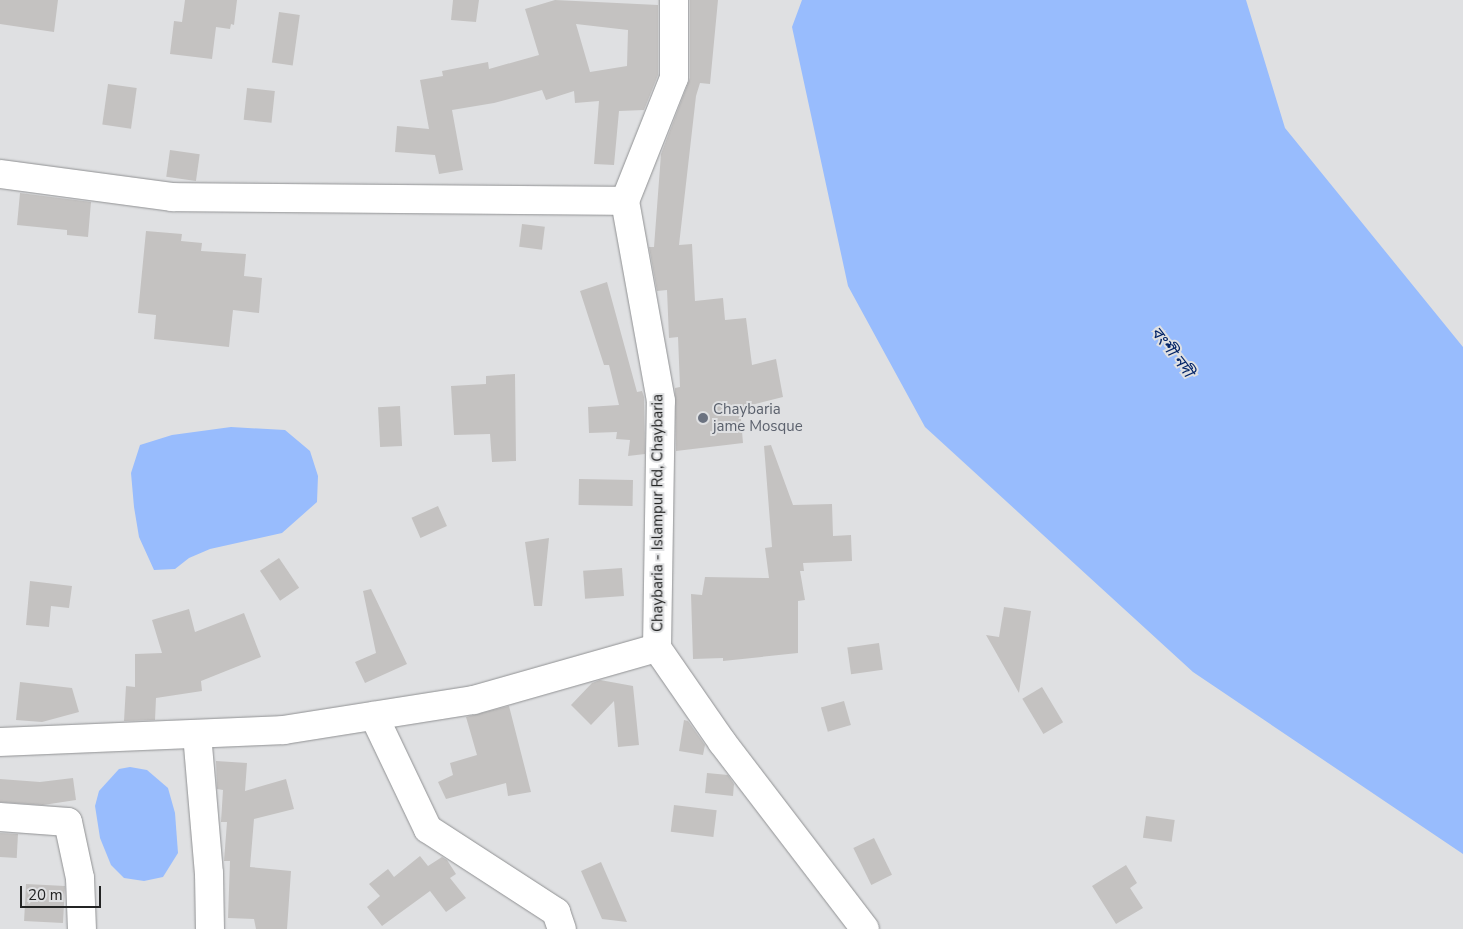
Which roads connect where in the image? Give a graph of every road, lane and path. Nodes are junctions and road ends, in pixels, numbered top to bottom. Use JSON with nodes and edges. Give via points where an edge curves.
{"nodes":[{"id":1,"x":674,"y":0,"type":"edge"},
{"id":2,"x":0,"y":174,"type":"edge"},
{"id":3,"x":625,"y":201,"type":"junction"},
{"id":4,"x":657,"y":648,"type":"junction"},
{"id":5,"x":374,"y":716,"type":"junction"},
{"id":6,"x":197,"y":734,"type":"junction"},
{"id":7,"x":0,"y":742,"type":"edge"},
{"id":8,"x":0,"y":817,"type":"edge"},
{"id":9,"x":82,"y":929,"type":"edge"},
{"id":10,"x":210,"y":929,"type":"edge"},
{"id":11,"x":562,"y":929,"type":"edge"},
{"id":12,"x":865,"y":929,"type":"edge"}],
"edges":[{"from":1,"to":3,"type":"street","via":[[674,78]]},
{"from":2,"to":3,"type":"street","via":[[172,197]]},
{"from":3,"to":4,"type":"street","name":"Chaybaria - Islampur Rd, Chaybaria","via":[[661,400]]},
{"from":4,"to":5,"type":"street","via":[[474,700]]},
{"from":4,"to":12,"type":"street","via":[[722,742]]},
{"from":5,"to":6,"type":"street","via":[[284,730]]},
{"from":5,"to":11,"type":"street","via":[[428,829],[556,912]]},
{"from":6,"to":7,"type":"street"},
{"from":6,"to":10,"type":"street","via":[[209,873]]},
{"from":8,"to":9,"type":"street","via":[[68,822],[80,878]]}]}
